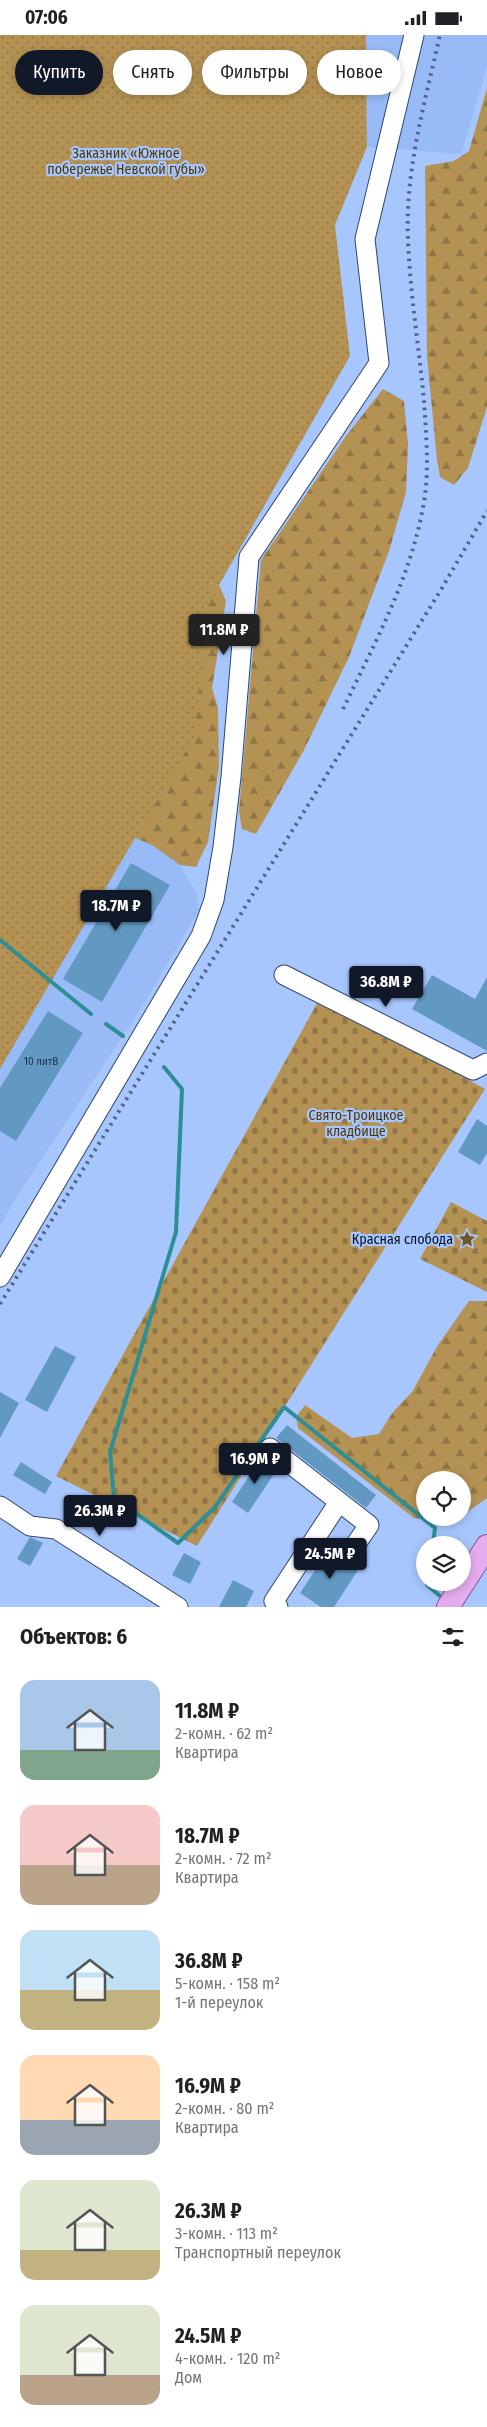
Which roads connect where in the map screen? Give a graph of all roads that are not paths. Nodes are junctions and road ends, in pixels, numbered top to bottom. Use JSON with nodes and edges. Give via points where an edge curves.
{"nodes":[{"id":1,"x":414,"y":35,"type":"edge"},
{"id":2,"x":284,"y":975,"type":"dead end"},
{"id":3,"x":487,"y":1063,"type":"edge"},
{"id":4,"x":0,"y":1277,"type":"edge"},
{"id":5,"x":270,"y":1448,"type":"dead end"},
{"id":6,"x":339,"y":1502,"type":"junction"},
{"id":7,"x":0,"y":1506,"type":"edge"},
{"id":8,"x":487,"y":1546,"type":"edge"},
{"id":9,"x":350,"y":1554,"type":"dead end"},
{"id":10,"x":178,"y":1607,"type":"edge"},
{"id":11,"x":278,"y":1607,"type":"edge"},
{"id":12,"x":448,"y":1607,"type":"edge"}],
"edges":[{"from":1,"to":4,"type":"street","via":[[365,239],[379,363],[249,557],[231,777],[214,900],[201,936]]},
{"from":2,"to":3,"type":"street","via":[[473,1070]]},
{"from":5,"to":6,"type":"street"},
{"from":6,"to":9,"type":"street","via":[[369,1525]]},
{"from":6,"to":11,"type":"street","via":[[274,1601]]},
{"from":7,"to":10,"type":"street","via":[[30,1526],[56,1529]]},
{"from":8,"to":12,"type":"main road"}]}
